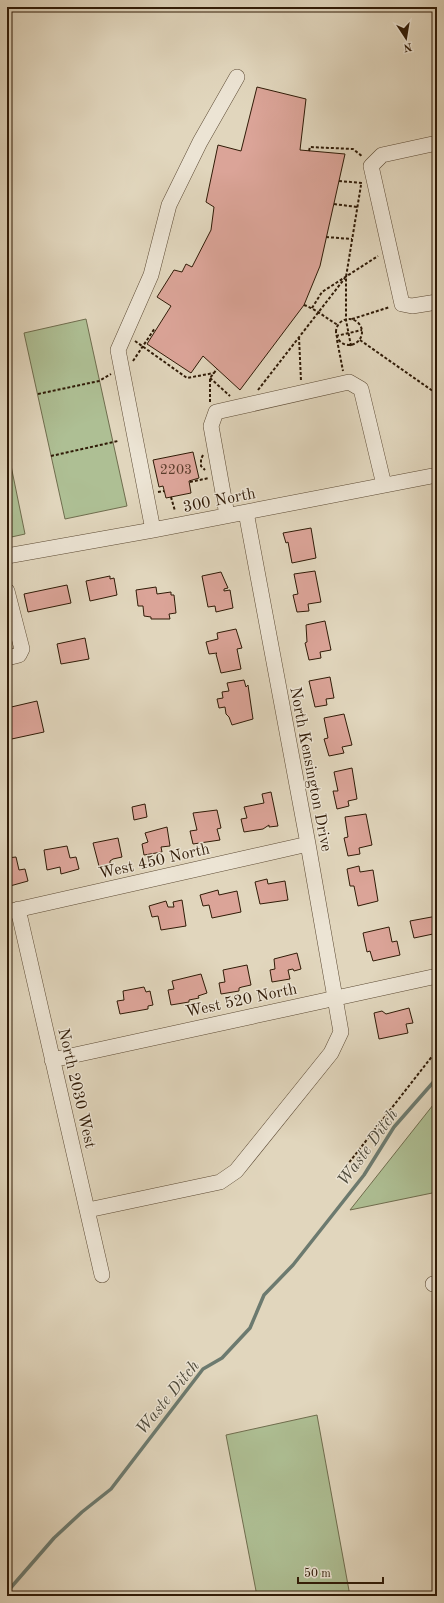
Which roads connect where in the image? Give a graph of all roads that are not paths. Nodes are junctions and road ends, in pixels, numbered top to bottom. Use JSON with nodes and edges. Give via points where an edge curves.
{"nodes":[{"id":1,"x":237,"y":77,"type":"dead end"},
{"id":2,"x":437,"y":143,"type":"edge"},
{"id":3,"x":437,"y":302,"type":"edge"},
{"id":4,"x":437,"y":475,"type":"edge"},
{"id":5,"x":384,"y":485,"type":"junction"},
{"id":6,"x":246,"y":512,"type":"junction"},
{"id":7,"x":227,"y":515,"type":"junction"},
{"id":8,"x":153,"y":530,"type":"junction"},
{"id":9,"x":7,"y":556,"type":"edge"},
{"id":10,"x":7,"y":591,"type":"edge"},
{"id":11,"x":7,"y":658,"type":"edge"},
{"id":12,"x":308,"y":844,"type":"junction"},
{"id":13,"x":12,"y":910,"type":"edge"},
{"id":14,"x":437,"y":976,"type":"edge"},
{"id":15,"x":335,"y":997,"type":"junction"},
{"id":16,"x":52,"y":1060,"type":"junction"},
{"id":17,"x":88,"y":1210,"type":"junction"},
{"id":18,"x":102,"y":1275,"type":"dead end"}],
"edges":[{"from":1,"to":8,"type":"street","via":[[200,142],[169,205],[151,275],[118,350]]},
{"from":2,"to":3,"type":"street","via":[[382,155],[371,166],[402,304],[412,306]]},
{"from":4,"to":5,"type":"street","name":"300 North"},
{"from":5,"to":6,"type":"street","name":"300 North"},
{"from":5,"to":7,"type":"street","via":[[362,389],[349,382],[216,412],[212,426]]},
{"from":6,"to":7,"type":"street","name":"300 North"},
{"from":6,"to":12,"type":"street","name":"North Kensington Drive"},
{"from":7,"to":8,"type":"street","name":"300 North"},
{"from":8,"to":9,"type":"street","name":"300 North"},
{"from":10,"to":11,"type":"street","via":[[22,649],[19,655]]},
{"from":12,"to":13,"type":"street","name":"West 450 North"},
{"from":12,"to":15,"type":"street","name":"North Kensington Drive"},
{"from":13,"to":16,"type":"street","name":"North 2030 West"},
{"from":14,"to":15,"type":"street","name":"West 520 North"},
{"from":15,"to":16,"type":"street","name":"West 520 North"},
{"from":15,"to":17,"type":"street","name":"North Kensington Drive","via":[[341,1032],[332,1053],[236,1171],[220,1182]]},
{"from":16,"to":17,"type":"street","name":"North 2030 West"},
{"from":17,"to":18,"type":"street","name":"North 2030 West"}]}
